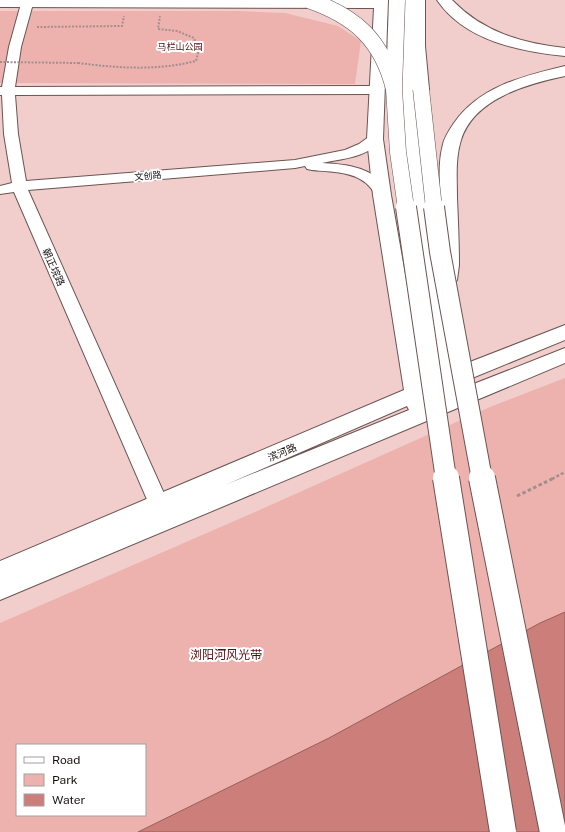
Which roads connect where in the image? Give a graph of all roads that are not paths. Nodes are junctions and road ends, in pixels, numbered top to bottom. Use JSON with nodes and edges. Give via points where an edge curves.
{"nodes":[{"id":1,"x":308,"y":0,"type":"edge"},
{"id":2,"x":409,"y":0,"type":"edge"},
{"id":3,"x":418,"y":0,"type":"edge"},
{"id":4,"x":444,"y":0,"type":"edge"},
{"id":5,"x":27,"y":1,"type":"edge"},
{"id":6,"x":386,"y":1,"type":"edge"},
{"id":7,"x":0,"y":3,"type":"edge"},
{"id":8,"x":565,"y":52,"type":"edge"},
{"id":9,"x":565,"y":71,"type":"edge"},
{"id":10,"x":386,"y":90,"type":"junction"},
{"id":11,"x":4,"y":91,"type":"edge"},
{"id":12,"x":375,"y":139,"type":"junction"},
{"id":13,"x":295,"y":164,"type":"junction"},
{"id":14,"x":20,"y":186,"type":"junction"},
{"id":15,"x":0,"y":190,"type":"edge"},
{"id":16,"x":382,"y":195,"type":"junction"},
{"id":17,"x":446,"y":284,"type":"junction"},
{"id":18,"x":565,"y":332,"type":"edge"},
{"id":19,"x":565,"y":355,"type":"edge"},
{"id":20,"x":451,"y":391,"type":"junction"},
{"id":21,"x":418,"y":405,"type":"junction"},
{"id":22,"x":162,"y":512,"type":"junction"},
{"id":23,"x":0,"y":572,"type":"edge"},
{"id":24,"x":0,"y":589,"type":"edge"},
{"id":25,"x":504,"y":832,"type":"edge"},
{"id":26,"x":553,"y":832,"type":"edge"}],
"edges":[{"from":1,"to":10,"type":"main road","bridge":true,"via":[[328,6],[358,25],[386,65]]},
{"from":2,"to":20,"type":"main road","via":[[407,93],[415,184]]},
{"from":3,"to":17,"type":"main road","bridge":true,"via":[[421,89]]},
{"from":4,"to":8,"type":"main road","via":[[454,12],[491,37],[535,48]]},
{"from":5,"to":6,"type":"main road","via":[[162,4]]},
{"from":5,"to":7,"type":"main road"},
{"from":5,"to":11,"type":"street","name":"朝正垸路"},
{"from":6,"to":10,"type":"main road","bridge":true},
{"from":9,"to":17,"type":"main road","via":[[524,82],[481,102],[455,133],[448,168],[450,265]]},
{"from":10,"to":11,"type":"street"},
{"from":10,"to":12,"type":"main road"},
{"from":10,"to":25,"type":"main road","bridge":true,"via":[[398,152],[457,552]]},
{"from":11,"to":14,"type":"street","name":"朝正垸路"},
{"from":12,"to":13,"type":"street","name":"文创路","via":[[349,153]]},
{"from":12,"to":16,"type":"main road"},
{"from":13,"to":14,"type":"street","name":"文创路"},
{"from":13,"to":16,"type":"street","name":"文创路","via":[[345,170],[361,175],[373,182]]},
{"from":14,"to":15,"type":"street","name":"文创路"},
{"from":14,"to":22,"type":"street","name":"朝正垸路"},
{"from":16,"to":21,"type":"main road"},
{"from":17,"to":26,"type":"main road","bridge":true,"via":[[493,538]]},
{"from":18,"to":20,"type":"main road","name":"滨河路"},
{"from":19,"to":20,"type":"main road","name":"滨河路"},
{"from":20,"to":21,"type":"main road","name":"滨河路"},
{"from":21,"to":22,"type":"main road","name":"滨河路"},
{"from":22,"to":23,"type":"main road","name":"滨河路"},
{"from":22,"to":24,"type":"main road","name":"滨河路"}]}
